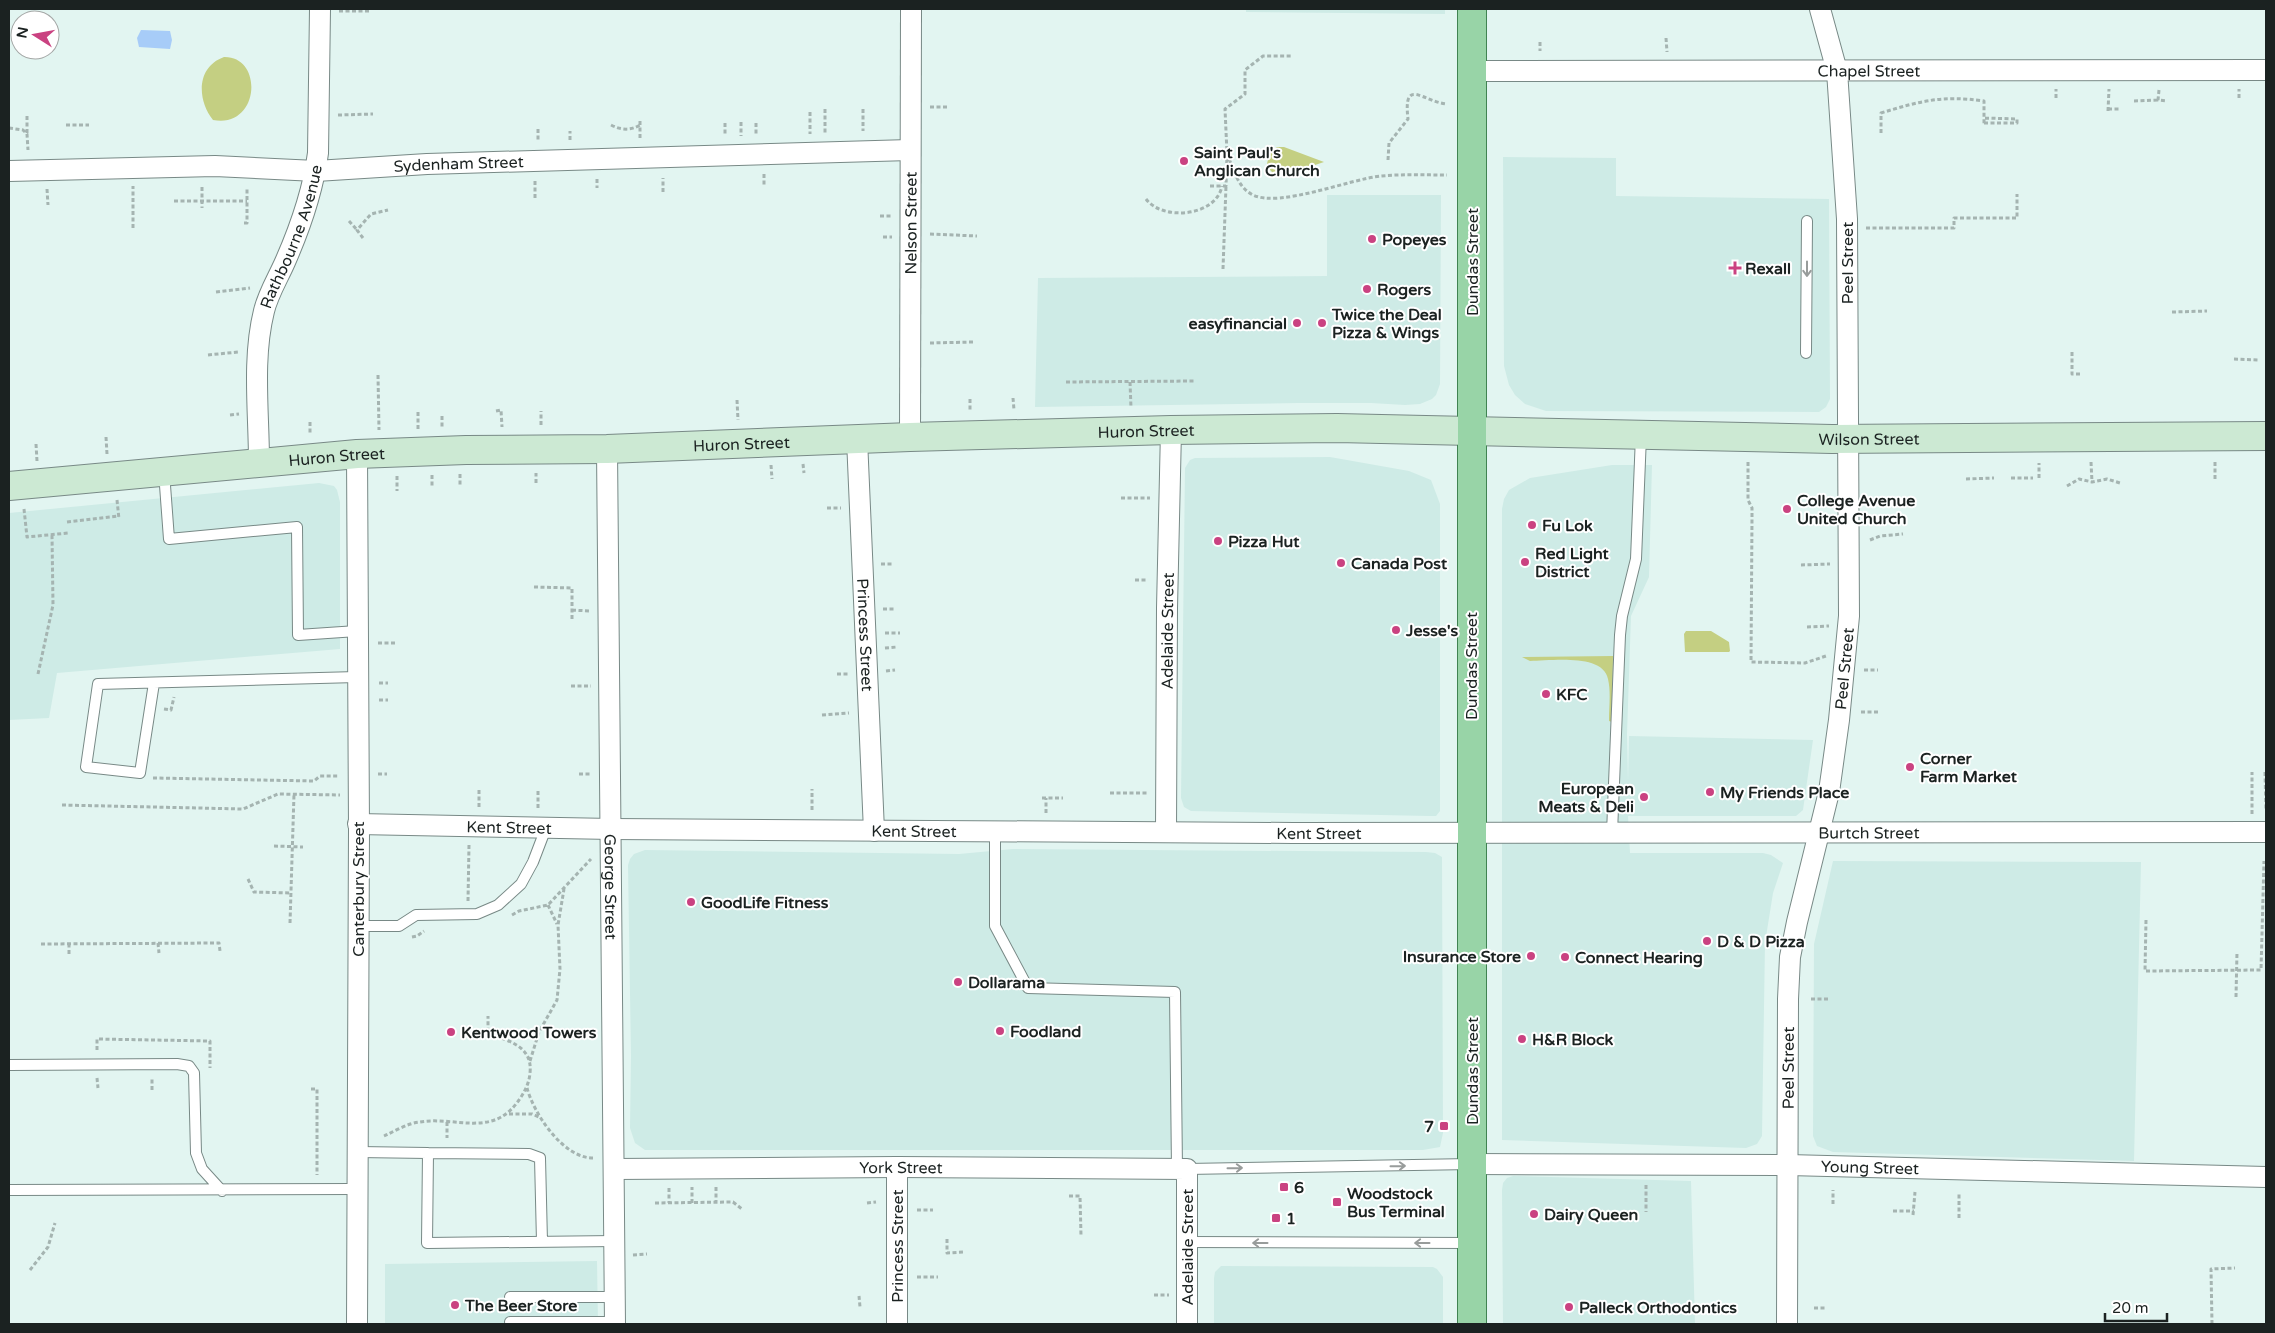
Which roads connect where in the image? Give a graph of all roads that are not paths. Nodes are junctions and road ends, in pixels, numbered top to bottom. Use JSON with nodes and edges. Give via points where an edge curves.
{"nodes":[{"id":1,"x":911,"y":9,"type":"edge"},
{"id":2,"x":1472,"y":9,"type":"edge"},
{"id":3,"x":1820,"y":9,"type":"edge"},
{"id":4,"x":320,"y":10,"type":"edge"},
{"id":5,"x":2266,"y":70,"type":"edge"},
{"id":6,"x":1472,"y":71,"type":"junction"},
{"id":7,"x":1837,"y":71,"type":"junction"},
{"id":8,"x":910,"y":150,"type":"junction"},
{"id":9,"x":9,"y":171,"type":"edge"},
{"id":10,"x":316,"y":171,"type":"junction"},
{"id":11,"x":1807,"y":220,"type":"dead end"},
{"id":12,"x":1806,"y":353,"type":"dead end"},
{"id":13,"x":1171,"y":430,"type":"junction"},
{"id":14,"x":1474,"y":433,"type":"junction"},
{"id":15,"x":1641,"y":436,"type":"junction"},
{"id":16,"x":2266,"y":436,"type":"edge"},
{"id":17,"x":910,"y":437,"type":"junction"},
{"id":18,"x":857,"y":439,"type":"junction"},
{"id":19,"x":1848,"y":439,"type":"junction"},
{"id":20,"x":607,"y":449,"type":"junction"},
{"id":21,"x":357,"y":454,"type":"junction"},
{"id":22,"x":259,"y":462,"type":"junction"},
{"id":23,"x":163,"y":470,"type":"junction"},
{"id":24,"x":9,"y":486,"type":"edge"},
{"id":25,"x":363,"y":637,"type":"junction"},
{"id":26,"x":357,"y":677,"type":"junction"},
{"id":27,"x":154,"y":683,"type":"junction"},
{"id":28,"x":358,"y":824,"type":"junction"},
{"id":29,"x":2259,"y":826,"type":"edge"},
{"id":30,"x":546,"y":828,"type":"junction"},
{"id":31,"x":612,"y":829,"type":"junction"},
{"id":32,"x":874,"y":831,"type":"junction"},
{"id":33,"x":995,"y":831,"type":"junction"},
{"id":34,"x":1166,"y":831,"type":"junction"},
{"id":35,"x":1471,"y":833,"type":"junction"},
{"id":36,"x":1820,"y":833,"type":"junction"},
{"id":37,"x":1612,"y":834,"type":"junction"},
{"id":38,"x":359,"y":926,"type":"junction"},
{"id":39,"x":9,"y":1065,"type":"edge"},
{"id":40,"x":358,"y":1152,"type":"junction"},
{"id":41,"x":428,"y":1153,"type":"junction"},
{"id":42,"x":1472,"y":1164,"type":"junction"},
{"id":43,"x":1788,"y":1165,"type":"junction"},
{"id":44,"x":897,"y":1167,"type":"junction"},
{"id":45,"x":615,"y":1169,"type":"junction"},
{"id":46,"x":1182,"y":1169,"type":"junction"},
{"id":47,"x":2266,"y":1177,"type":"edge"},
{"id":48,"x":358,"y":1189,"type":"junction"},
{"id":49,"x":9,"y":1190,"type":"edge"},
{"id":50,"x":222,"y":1191,"type":"junction"},
{"id":51,"x":615,"y":1241,"type":"junction"},
{"id":52,"x":542,"y":1242,"type":"junction"},
{"id":53,"x":1186,"y":1242,"type":"junction"},
{"id":54,"x":1471,"y":1243,"type":"junction"},
{"id":55,"x":510,"y":1297,"type":"dead end"},
{"id":56,"x":615,"y":1297,"type":"junction"},
{"id":57,"x":510,"y":1322,"type":"dead end"},
{"id":58,"x":615,"y":1323,"type":"edge"},
{"id":59,"x":357,"y":1324,"type":"edge"},
{"id":60,"x":897,"y":1324,"type":"edge"},
{"id":61,"x":1187,"y":1324,"type":"edge"},
{"id":62,"x":1472,"y":1324,"type":"edge"},
{"id":63,"x":1787,"y":1324,"type":"edge"}],
"edges":[{"from":1,"to":8,"type":"street","name":"Nelson Street"},
{"from":2,"to":6,"type":"main road","name":"Dundas Street"},
{"from":3,"to":7,"type":"street","name":"Peel Street"},
{"from":4,"to":10,"type":"street","name":"Rathbourne Avenue"},
{"from":5,"to":7,"type":"street","name":"Chapel Street"},
{"from":6,"to":7,"type":"street","name":"Chapel Street"},
{"from":6,"to":14,"type":"main road","name":"Dundas Street"},
{"from":7,"to":19,"type":"street","name":"Peel Street","via":[[1847,220]]},
{"from":8,"to":10,"type":"street","name":"Sydenham Street","via":[[427,164]]},
{"from":8,"to":17,"type":"street","name":"Nelson Street"},
{"from":9,"to":10,"type":"street","name":"Sydenham Street","via":[[215,166]]},
{"from":10,"to":22,"type":"street","name":"Rathbourne Avenue","via":[[298,230],[262,317],[258,357]]},
{"from":11,"to":12,"type":"lane","one_way":true},
{"from":13,"to":14,"type":"main road","name":"Huron Street","via":[[1337,428]]},
{"from":13,"to":17,"type":"main road","name":"Huron Street"},
{"from":13,"to":34,"type":"street","name":"Adelaide Street"},
{"from":14,"to":15,"type":"main road","name":"Wilson Street"},
{"from":14,"to":35,"type":"main road","name":"Dundas Street"},
{"from":15,"to":19,"type":"main road","name":"Wilson Street"},
{"from":15,"to":37,"type":"lane","via":[[1636,559],[1620,635]]},
{"from":16,"to":19,"type":"main road","name":"Wilson Street"},
{"from":17,"to":18,"type":"main road","name":"Huron Street"},
{"from":18,"to":20,"type":"main road","name":"Huron Street"},
{"from":18,"to":32,"type":"street","name":"Princess Street"},
{"from":19,"to":36,"type":"street","name":"Peel Street","via":[[1846,655],[1829,792]]},
{"from":20,"to":21,"type":"main road","name":"Huron Street"},
{"from":20,"to":31,"type":"street","name":"George Street"},
{"from":21,"to":22,"type":"main road","name":"Huron Street"},
{"from":21,"to":25,"type":"street","name":"Canterbury Street"},
{"from":22,"to":23,"type":"main road","name":"Huron Street"},
{"from":23,"to":24,"type":"main road","name":"Huron Street"},
{"from":23,"to":25,"type":"lane","via":[[169,539],[297,527],[298,635]]},
{"from":25,"to":26,"type":"street","name":"Canterbury Street"},
{"from":26,"to":27,"type":"lane"},
{"from":26,"to":28,"type":"street","name":"Canterbury Street"},
{"from":27,"to":27,"type":"lane","via":[[98,684],[86,767],[140,773]]},
{"from":28,"to":30,"type":"street","name":"Kent Street"},
{"from":28,"to":38,"type":"street","name":"Canterbury Street"},
{"from":29,"to":36,"type":"street","name":"Burtch Street"},
{"from":30,"to":31,"type":"street","name":"Kent Street"},
{"from":30,"to":38,"type":"lane","via":[[533,862],[520,884],[498,905],[477,914],[416,915],[399,926]]},
{"from":31,"to":32,"type":"street","name":"Kent Street"},
{"from":31,"to":45,"type":"street","name":"George Street"},
{"from":32,"to":33,"type":"street","name":"Kent Street"},
{"from":33,"to":34,"type":"street","name":"Kent Street"},
{"from":33,"to":46,"type":"lane","via":[[995,926],[1028,988],[1175,992]]},
{"from":34,"to":35,"type":"street","name":"Kent Street"},
{"from":35,"to":37,"type":"street","name":"Burtch Street"},
{"from":35,"to":42,"type":"main road","name":"Dundas Street"},
{"from":36,"to":37,"type":"street","name":"Burtch Street"},
{"from":36,"to":43,"type":"street","name":"Peel Street","via":[[1790,957]]},
{"from":38,"to":40,"type":"street","name":"Canterbury Street"},
{"from":39,"to":50,"type":"lane","via":[[189,1066],[194,1073],[196,1153],[202,1169]]},
{"from":40,"to":41,"type":"lane"},
{"from":40,"to":48,"type":"street","name":"Canterbury Street"},
{"from":41,"to":52,"type":"lane","via":[[529,1154],[540,1158]]},
{"from":41,"to":52,"type":"lane","via":[[427,1242]]},
{"from":42,"to":43,"type":"street","name":"Young Street"},
{"from":46,"to":42,"type":"lane","one_way":true},
{"from":42,"to":54,"type":"main road","name":"Dundas Street"},
{"from":43,"to":47,"type":"street","name":"Young Street"},
{"from":43,"to":63,"type":"street","name":"Peel Street"},
{"from":44,"to":45,"type":"street","name":"York Street"},
{"from":44,"to":46,"type":"street","name":"York Street"},
{"from":44,"to":60,"type":"street","name":"Princess Street"},
{"from":45,"to":51,"type":"street","name":"George Street"},
{"from":46,"to":53,"type":"street","name":"Adelaide Street"},
{"from":48,"to":50,"type":"lane"},
{"from":48,"to":59,"type":"street","name":"Canterbury Street"},
{"from":49,"to":50,"type":"lane"},
{"from":51,"to":52,"type":"lane"},
{"from":51,"to":56,"type":"street","name":"George Street"},
{"from":54,"to":53,"type":"lane","one_way":true},
{"from":53,"to":61,"type":"street","name":"Adelaide Street"},
{"from":54,"to":62,"type":"main road","name":"Dundas Street"},
{"from":55,"to":56,"type":"lane"},
{"from":56,"to":58,"type":"street","name":"George Street"},
{"from":57,"to":58,"type":"lane"}]}
